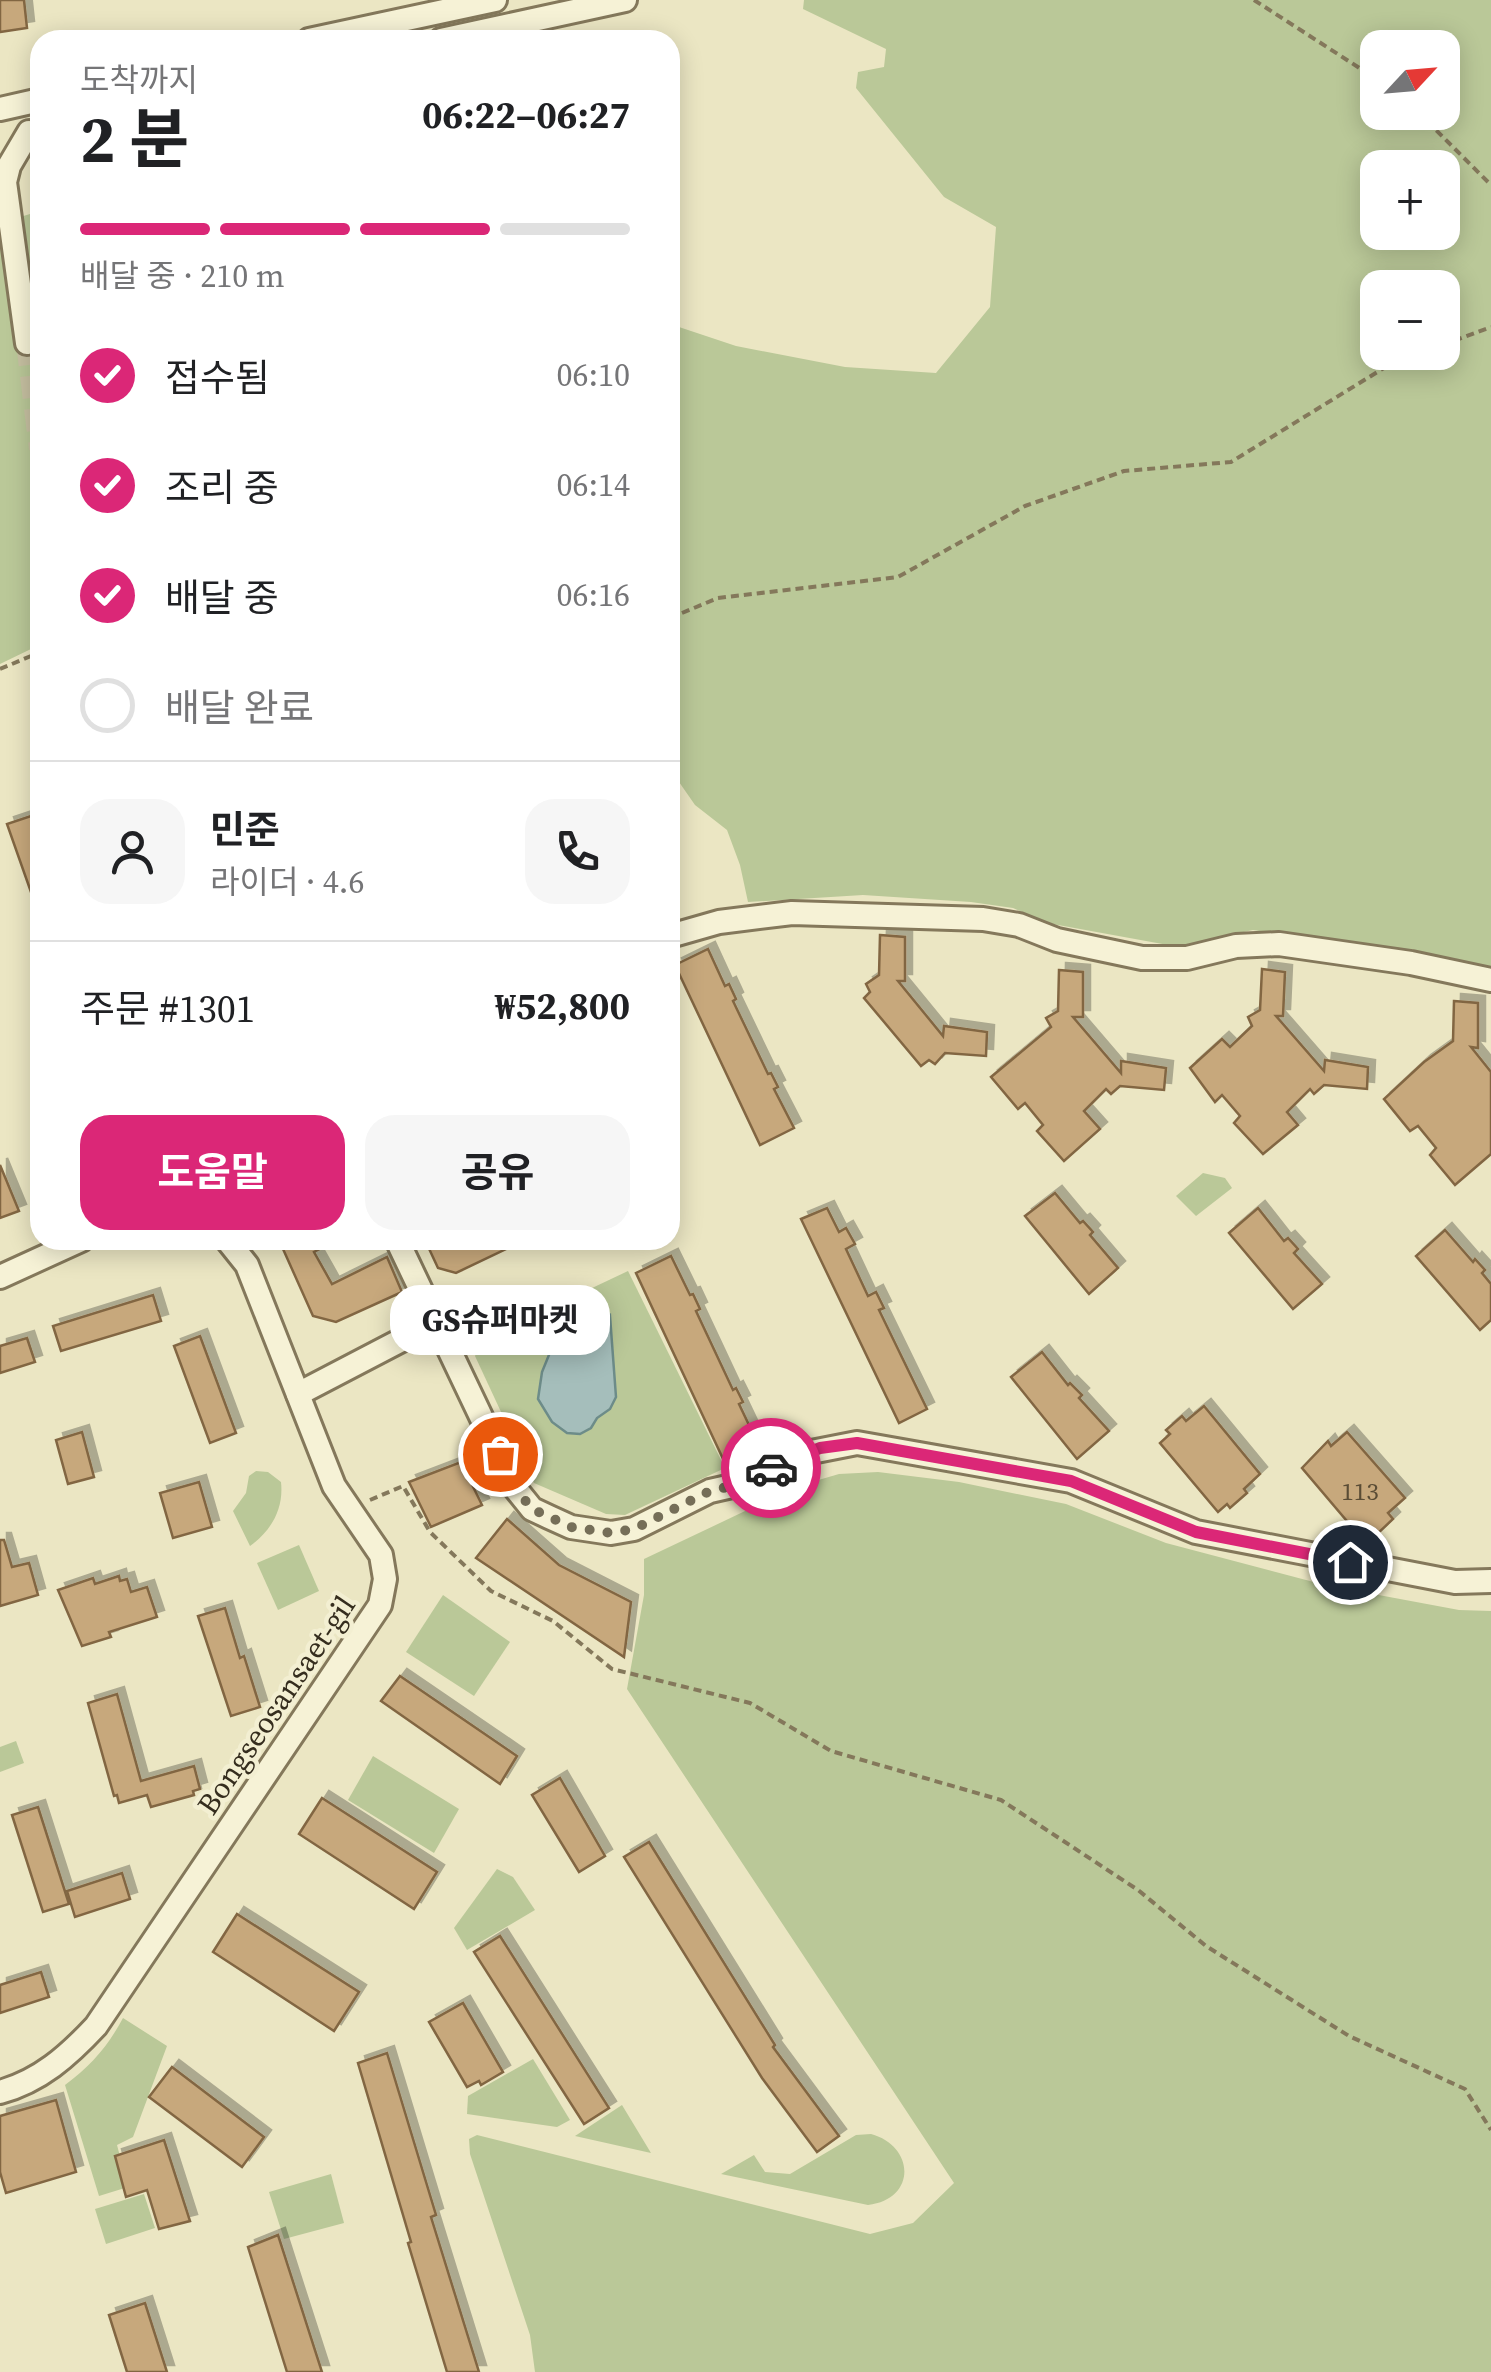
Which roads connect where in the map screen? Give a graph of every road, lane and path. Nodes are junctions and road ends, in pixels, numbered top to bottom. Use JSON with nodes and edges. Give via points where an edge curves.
{"nodes":[{"id":1,"x":495,"y":0,"type":"edge"},
{"id":2,"x":625,"y":0,"type":"edge"},
{"id":3,"x":1254,"y":0,"type":"edge"},
{"id":4,"x":356,"y":30,"type":"edge"},
{"id":5,"x":487,"y":30,"type":"edge"},
{"id":6,"x":1360,"y":68,"type":"edge"},
{"id":7,"x":30,"y":102,"type":"edge"},
{"id":8,"x":0,"y":110,"type":"edge"},
{"id":9,"x":1436,"y":130,"type":"edge"},
{"id":10,"x":30,"y":132,"type":"edge"},
{"id":11,"x":30,"y":137,"type":"edge"},
{"id":12,"x":0,"y":139,"type":"edge"},
{"id":13,"x":3,"y":179,"type":"edge"},
{"id":14,"x":1491,"y":185,"type":"edge"},
{"id":15,"x":1491,"y":326,"type":"edge"},
{"id":16,"x":1460,"y":337,"type":"edge"},
{"id":17,"x":27,"y":344,"type":"tunnel mouth"},
{"id":18,"x":1381,"y":370,"type":"edge"},
{"id":19,"x":680,"y":614,"type":"edge"},
{"id":20,"x":30,"y":656,"type":"edge"},
{"id":21,"x":0,"y":669,"type":"edge"},
{"id":22,"x":680,"y":933,"type":"edge"},
{"id":23,"x":1491,"y":980,"type":"edge"},
{"id":24,"x":60,"y":1250,"type":"edge"},
{"id":25,"x":234,"y":1250,"type":"edge"},
{"id":26,"x":401,"y":1250,"type":"edge"},
{"id":27,"x":0,"y":1277,"type":"edge"},
{"id":28,"x":436,"y":1322,"type":"junction"},
{"id":29,"x":298,"y":1394,"type":"junction"},
{"id":30,"x":364,"y":1502,"type":"dead end"},
{"id":31,"x":1491,"y":1581,"type":"edge"},
{"id":32,"x":0,"y":2092,"type":"edge"},
{"id":33,"x":1491,"y":2130,"type":"edge"}],
"edges":[{"from":1,"to":4,"type":"street"},
{"from":2,"to":5,"type":"street"},
{"from":3,"to":6,"type":"path"},
{"from":7,"to":8,"type":"street"},
{"from":9,"to":14,"type":"path"},
{"from":10,"to":12,"type":"street"},
{"from":11,"to":13,"type":"street"},
{"from":13,"to":17,"type":"street"},
{"from":15,"to":16,"type":"path"},
{"from":18,"to":19,"type":"path","via":[[1231,462],[1124,471],[1025,506],[898,577],[718,598]]},
{"from":20,"to":21,"type":"path"},
{"from":22,"to":23,"type":"street","via":[[792,913],[983,919],[1142,958],[1279,944]]},
{"from":24,"to":27,"type":"street"},
{"from":25,"to":29,"type":"street","name":"Bongseosansaet-gil"},
{"from":26,"to":28,"type":"street"},
{"from":28,"to":29,"type":"street"},
{"from":28,"to":31,"type":"street","via":[[515,1488],[532,1509],[571,1527],[634,1529],[802,1454],[857,1443],[1071,1481],[1196,1532],[1455,1582]]},
{"from":29,"to":32,"type":"street","name":"Bongseosansaet-gil","via":[[334,1486],[381,1554],[380,1605],[96,2026],[26,2085]]},
{"from":30,"to":33,"type":"path","via":[[404,1486],[430,1532],[491,1591],[553,1621],[612,1669],[750,1704],[830,1751],[1002,1800],[1138,1890],[1206,1946],[1349,2036],[1465,2089]]}]}
